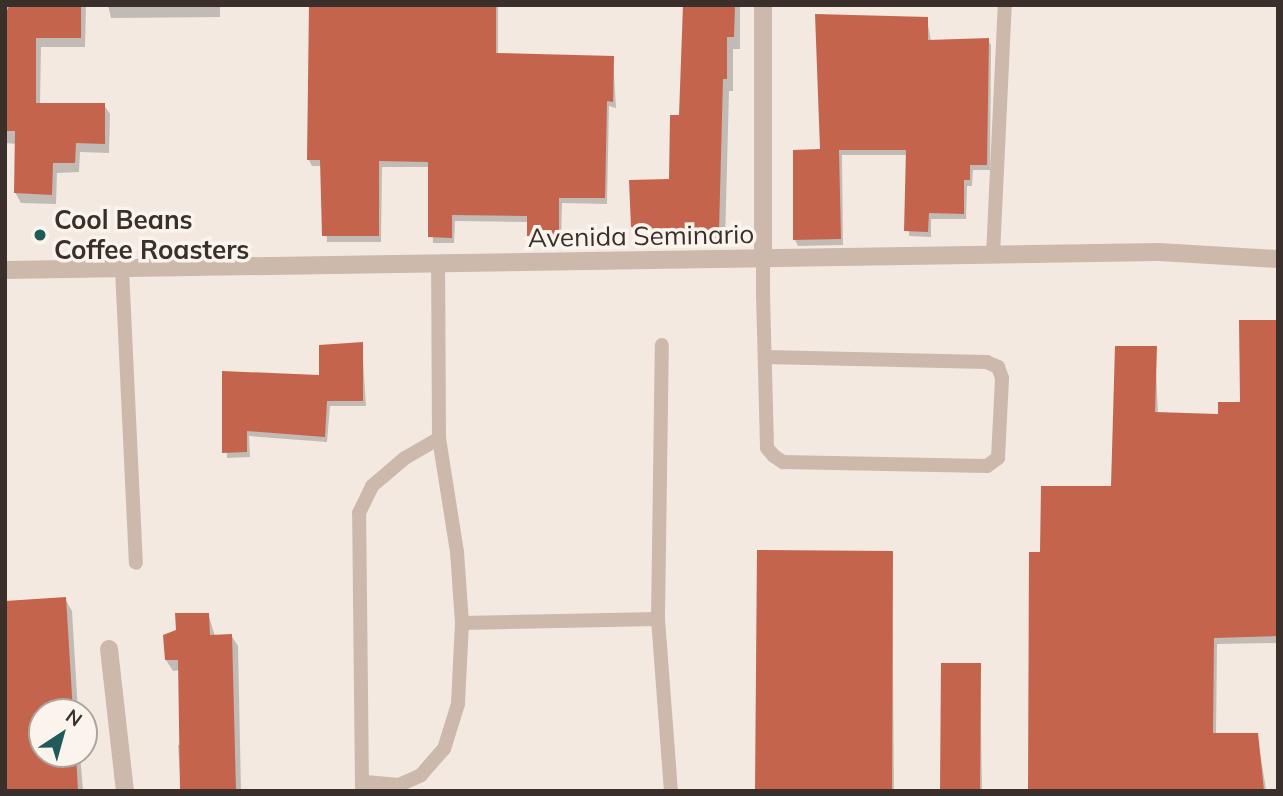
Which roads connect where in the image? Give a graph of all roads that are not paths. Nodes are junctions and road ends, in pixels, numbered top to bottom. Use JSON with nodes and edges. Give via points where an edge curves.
{"nodes":[{"id":1,"x":763,"y":5,"type":"edge"},
{"id":2,"x":1005,"y":5,"type":"edge"},
{"id":3,"x":993,"y":255,"type":"junction"},
{"id":4,"x":1278,"y":259,"type":"edge"},
{"id":5,"x":763,"y":260,"type":"junction"},
{"id":6,"x":438,"y":265,"type":"junction"},
{"id":7,"x":122,"y":269,"type":"junction"},
{"id":8,"x":5,"y":270,"type":"edge"},
{"id":9,"x":662,"y":345,"type":"dead end"},
{"id":10,"x":765,"y":357,"type":"junction"},
{"id":11,"x":439,"y":438,"type":"junction"},
{"id":12,"x":136,"y":564,"type":"dead end"},
{"id":13,"x":657,"y":619,"type":"junction"},
{"id":14,"x":462,"y":623,"type":"junction"},
{"id":15,"x":109,"y":649,"type":"dead end"},
{"id":16,"x":363,"y":786,"type":"edge"},
{"id":17,"x":125,"y":791,"type":"edge"},
{"id":18,"x":671,"y":791,"type":"edge"}],
"edges":[{"from":1,"to":5,"type":"street"},
{"from":2,"to":3,"type":"lane"},
{"from":3,"to":4,"type":"street","name":"Avenida Seminario","via":[[1160,252]]},
{"from":3,"to":5,"type":"street","name":"Avenida Seminario"},
{"from":5,"to":6,"type":"street","name":"Avenida Seminario"},
{"from":5,"to":10,"type":"lane"},
{"from":6,"to":7,"type":"street","name":"Avenida Seminario"},
{"from":6,"to":11,"type":"lane"},
{"from":7,"to":8,"type":"street","name":"Avenida Seminario"},
{"from":7,"to":12,"type":"lane"},
{"from":9,"to":13,"type":"lane"},
{"from":10,"to":10,"type":"lane","via":[[767,448],[783,461],[987,466],[998,458],[1002,378],[998,367],[987,362]]},
{"from":11,"to":14,"type":"lane","via":[[457,552]]},
{"from":11,"to":16,"type":"lane","via":[[405,458],[372,486],[359,513]]},
{"from":13,"to":14,"type":"lane"},
{"from":13,"to":18,"type":"lane"},
{"from":14,"to":16,"type":"lane","via":[[457,704],[443,749],[421,775],[399,785]]},
{"from":15,"to":17,"type":"street"}]}
